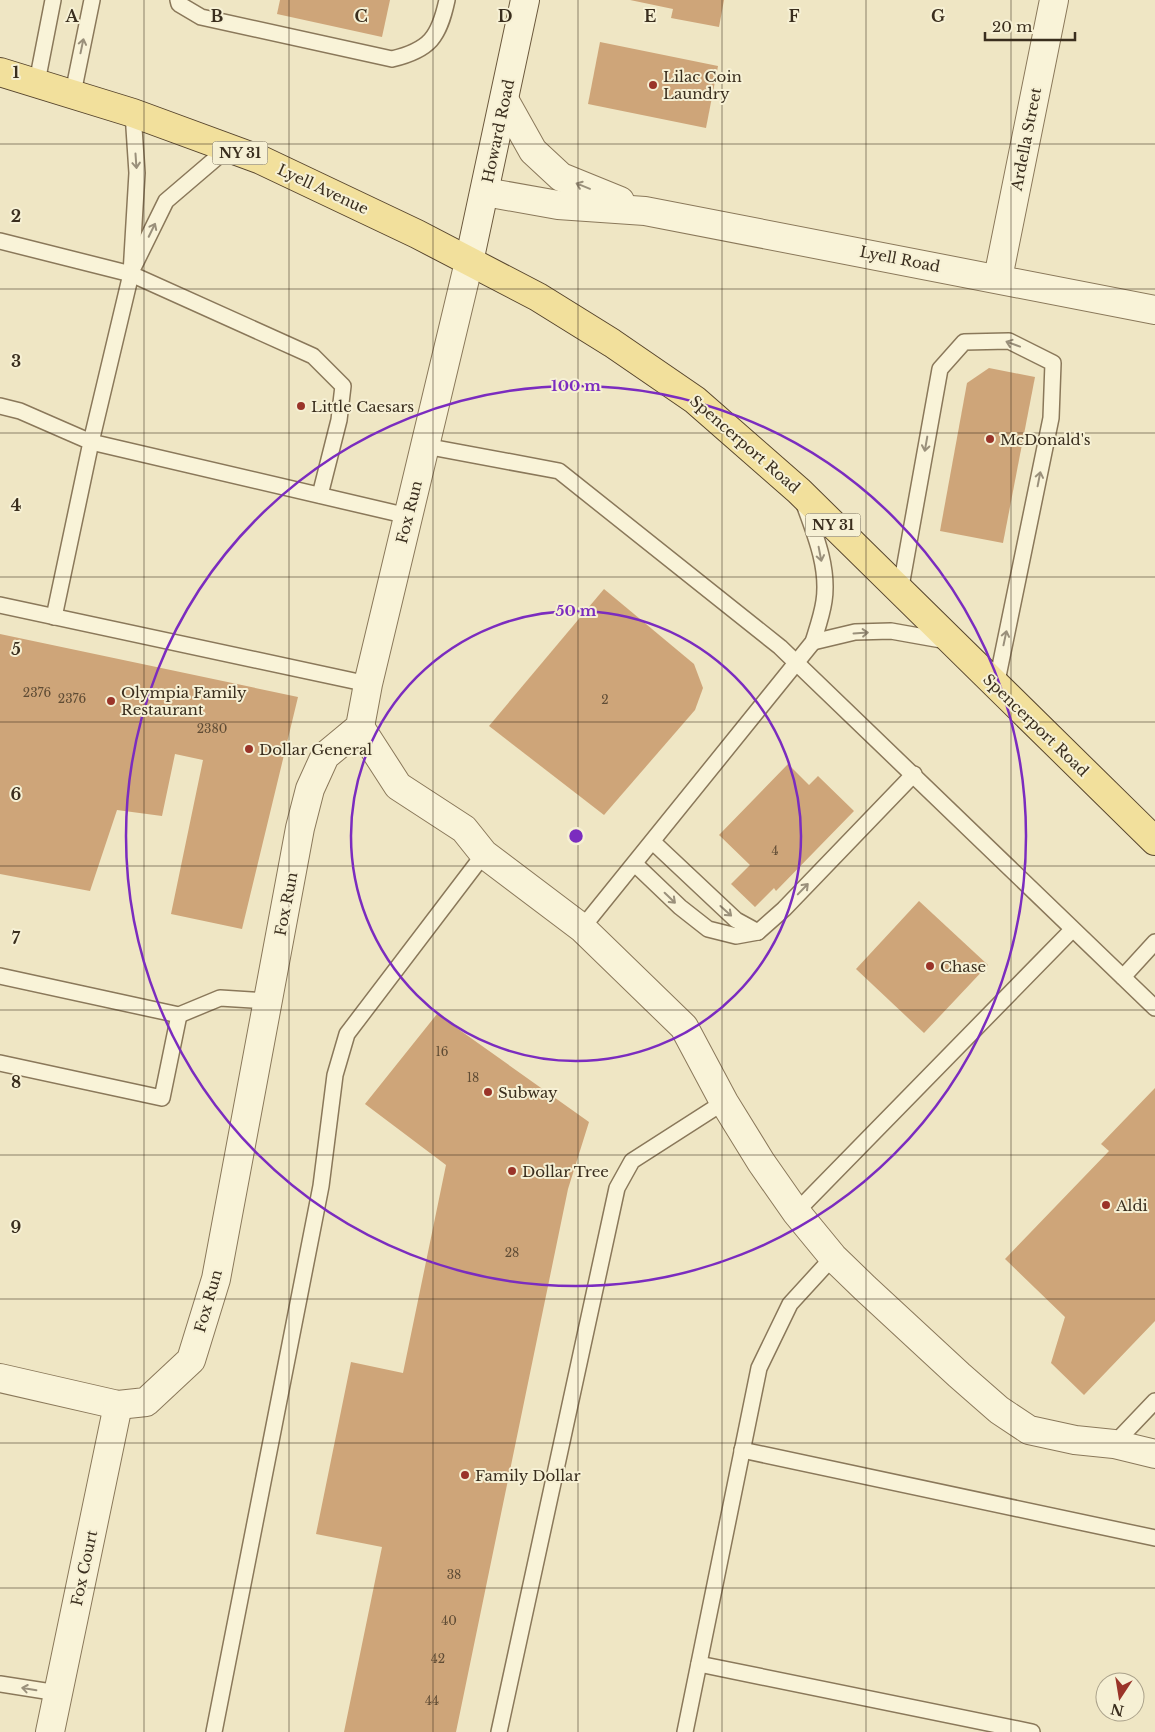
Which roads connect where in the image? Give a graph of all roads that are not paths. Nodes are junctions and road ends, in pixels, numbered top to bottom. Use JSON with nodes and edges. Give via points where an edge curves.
{"nodes":[{"id":1,"x":53,"y":0,"type":"edge"},
{"id":2,"x":92,"y":0,"type":"edge"},
{"id":3,"x":178,"y":0,"type":"edge"},
{"id":4,"x":447,"y":0,"type":"edge"},
{"id":5,"x":526,"y":0,"type":"edge"},
{"id":6,"x":1054,"y":0,"type":"edge"},
{"id":7,"x":0,"y":72,"type":"edge"},
{"id":8,"x":37,"y":82,"type":"junction"},
{"id":9,"x":73,"y":93,"type":"junction"},
{"id":10,"x":505,"y":101,"type":"junction"},
{"id":11,"x":133,"y":113,"type":"junction"},
{"id":12,"x":228,"y":148,"type":"junction"},
{"id":13,"x":485,"y":192,"type":"junction"},
{"id":14,"x":645,"y":211,"type":"junction"},
{"id":15,"x":0,"y":241,"type":"edge"},
{"id":16,"x":469,"y":262,"type":"junction"},
{"id":17,"x":131,"y":274,"type":"junction"},
{"id":18,"x":998,"y":278,"type":"junction"},
{"id":19,"x":1155,"y":310,"type":"edge"},
{"id":20,"x":0,"y":406,"type":"edge"},
{"id":21,"x":91,"y":442,"type":"junction"},
{"id":22,"x":425,"y":446,"type":"junction"},
{"id":23,"x":799,"y":491,"type":"junction"},
{"id":24,"x":320,"y":495,"type":"junction"},
{"id":25,"x":408,"y":516,"type":"junction"},
{"id":26,"x":900,"y":592,"type":"junction"},
{"id":27,"x":0,"y":605,"type":"edge"},
{"id":28,"x":54,"y":617,"type":"junction"},
{"id":29,"x":813,"y":642,"type":"junction"},
{"id":30,"x":951,"y":642,"type":"junction"},
{"id":31,"x":797,"y":662,"type":"junction"},
{"id":32,"x":368,"y":684,"type":"junction"},
{"id":33,"x":996,"y":686,"type":"junction"},
{"id":34,"x":360,"y":727,"type":"junction"},
{"id":35,"x":914,"y":774,"type":"junction"},
{"id":36,"x":1155,"y":841,"type":"edge"},
{"id":37,"x":653,"y":842,"type":"junction"},
{"id":38,"x":484,"y":854,"type":"junction"},
{"id":39,"x":635,"y":864,"type":"junction"},
{"id":40,"x":582,"y":928,"type":"junction"},
{"id":41,"x":1072,"y":930,"type":"junction"},
{"id":42,"x":758,"y":932,"type":"junction"},
{"id":43,"x":1155,"y":942,"type":"edge"},
{"id":44,"x":0,"y":976,"type":"edge"},
{"id":45,"x":1123,"y":978,"type":"junction"},
{"id":46,"x":268,"y":1001,"type":"junction"},
{"id":47,"x":1155,"y":1008,"type":"edge"},
{"id":48,"x":179,"y":1014,"type":"junction"},
{"id":49,"x":0,"y":1063,"type":"edge"},
{"id":50,"x":724,"y":1102,"type":"junction"},
{"id":51,"x":796,"y":1212,"type":"junction"},
{"id":52,"x":833,"y":1256,"type":"junction"},
{"id":53,"x":0,"y":1378,"type":"edge"},
{"id":54,"x":1155,"y":1401,"type":"edge"},
{"id":55,"x":118,"y":1405,"type":"junction"},
{"id":56,"x":1114,"y":1444,"type":"junction"},
{"id":57,"x":742,"y":1450,"type":"junction"},
{"id":58,"x":1155,"y":1454,"type":"edge"},
{"id":59,"x":1155,"y":1538,"type":"edge"},
{"id":60,"x":699,"y":1664,"type":"junction"},
{"id":61,"x":0,"y":1684,"type":"edge"},
{"id":62,"x":58,"y":1693,"type":"junction"},
{"id":63,"x":50,"y":1732,"type":"edge"},
{"id":64,"x":214,"y":1732,"type":"edge"},
{"id":65,"x":499,"y":1732,"type":"edge"},
{"id":66,"x":685,"y":1732,"type":"edge"},
{"id":67,"x":1032,"y":1732,"type":"edge"}],
"edges":[{"from":1,"to":8,"type":"lane"},
{"from":9,"to":2,"type":"lane","one_way":true},
{"from":3,"to":4,"type":"lane","via":[[179,4],[201,17],[392,59],[410,55],[434,38]]},
{"from":5,"to":10,"type":"street","name":"Howard Road"},
{"from":6,"to":18,"type":"street","name":"Ardella Street"},
{"from":7,"to":8,"type":"main road","name":"Lyell Avenue","number":"NY 31"},
{"from":8,"to":9,"type":"main road","name":"Lyell Avenue","number":"NY 31"},
{"from":9,"to":11,"type":"main road","name":"Lyell Avenue","number":"NY 31"},
{"from":10,"to":13,"type":"street","name":"Howard Road"},
{"from":14,"to":10,"type":"street","name":"Lyell Road","one_way":true,"via":[[561,177],[533,151]]},
{"from":11,"to":12,"type":"main road","name":"Lyell Avenue","number":"NY 31"},
{"from":11,"to":17,"type":"lane","one_way":true,"via":[[137,173]]},
{"from":12,"to":16,"type":"main road","name":"Lyell Avenue","number":"NY 31","via":[[261,160]]},
{"from":17,"to":12,"type":"lane","one_way":true,"via":[[166,200]]},
{"from":13,"to":14,"type":"street","name":"Lyell Road","via":[[558,205]]},
{"from":13,"to":16,"type":"street","name":"Howard Road"},
{"from":14,"to":18,"type":"street","name":"Lyell Road"},
{"from":15,"to":17,"type":"lane"},
{"from":16,"to":22,"type":"street","name":"Fox Run"},
{"from":16,"to":23,"type":"main road","name":"Spencerport Road","number":"NY 31","via":[[551,304],[696,400]]},
{"from":17,"to":21,"type":"lane"},
{"from":17,"to":24,"type":"lane","via":[[314,356],[343,386],[339,420]]},
{"from":18,"to":19,"type":"street","name":"Lyell Road"},
{"from":20,"to":21,"type":"lane","via":[[20,410]]},
{"from":21,"to":24,"type":"lane"},
{"from":21,"to":28,"type":"lane"},
{"from":22,"to":25,"type":"street","name":"Fox Run"},
{"from":22,"to":31,"type":"lane","via":[[558,471]]},
{"from":23,"to":26,"type":"main road","name":"Spencerport Road","number":"NY 31"},
{"from":23,"to":29,"type":"lane","one_way":true,"via":[[817,541],[824,577],[824,601]]},
{"from":24,"to":25,"type":"lane"},
{"from":25,"to":32,"type":"street","name":"Fox Run"},
{"from":26,"to":30,"type":"main road","name":"Spencerport Road","number":"NY 31"},
{"from":33,"to":26,"type":"lane","one_way":true,"via":[[1051,418],[1053,363],[1008,341],[964,342],[940,369]]},
{"from":27,"to":28,"type":"lane"},
{"from":28,"to":32,"type":"lane"},
{"from":29,"to":30,"type":"lane","one_way":true,"via":[[855,632],[891,631]]},
{"from":29,"to":31,"type":"lane"},
{"from":30,"to":33,"type":"main road","name":"Spencerport Road","number":"NY 31"},
{"from":31,"to":35,"type":"lane"},
{"from":31,"to":37,"type":"lane"},
{"from":32,"to":34,"type":"street","name":"Fox Run"},
{"from":33,"to":36,"type":"main road","name":"Spencerport Road","number":"NY 31"},
{"from":34,"to":38,"type":"street","via":[[398,786],[464,829]]},
{"from":34,"to":46,"type":"street","name":"Fox Run","via":[[326,756],[310,789]]},
{"from":35,"to":41,"type":"lane"},
{"from":42,"to":35,"type":"lane","one_way":true},
{"from":37,"to":39,"type":"lane"},
{"from":37,"to":42,"type":"lane","one_way":true,"via":[[736,920]]},
{"from":38,"to":40,"type":"street"},
{"from":38,"to":64,"type":"lane","via":[[347,1034],[335,1075],[321,1186]]},
{"from":39,"to":40,"type":"lane"},
{"from":39,"to":42,"type":"lane","one_way":true,"via":[[680,907],[708,928],[736,936]]},
{"from":40,"to":50,"type":"street","via":[[684,1027]]},
{"from":41,"to":45,"type":"lane"},
{"from":41,"to":51,"type":"lane"},
{"from":43,"to":45,"type":"lane"},
{"from":44,"to":48,"type":"lane"},
{"from":45,"to":47,"type":"lane"},
{"from":46,"to":48,"type":"lane","via":[[220,998]]},
{"from":46,"to":55,"type":"street","name":"Fox Run","via":[[216,1279],[191,1360],[146,1402]]},
{"from":48,"to":49,"type":"lane","via":[[162,1098]]},
{"from":50,"to":51,"type":"street"},
{"from":50,"to":65,"type":"lane","via":[[632,1161],[617,1188]]},
{"from":51,"to":52,"type":"street"},
{"from":52,"to":56,"type":"street","via":[[999,1410],[1029,1430]]},
{"from":52,"to":57,"type":"lane","via":[[790,1304],[771,1340],[759,1368]]},
{"from":53,"to":55,"type":"street","name":"Fox Run"},
{"from":54,"to":56,"type":"lane"},
{"from":55,"to":62,"type":"street","name":"Fox Court"},
{"from":56,"to":58,"type":"street"},
{"from":57,"to":59,"type":"lane"},
{"from":57,"to":60,"type":"lane"},
{"from":60,"to":66,"type":"lane"},
{"from":60,"to":67,"type":"lane"},
{"from":62,"to":61,"type":"lane","one_way":true},
{"from":62,"to":63,"type":"street","name":"Fox Court"}]}
